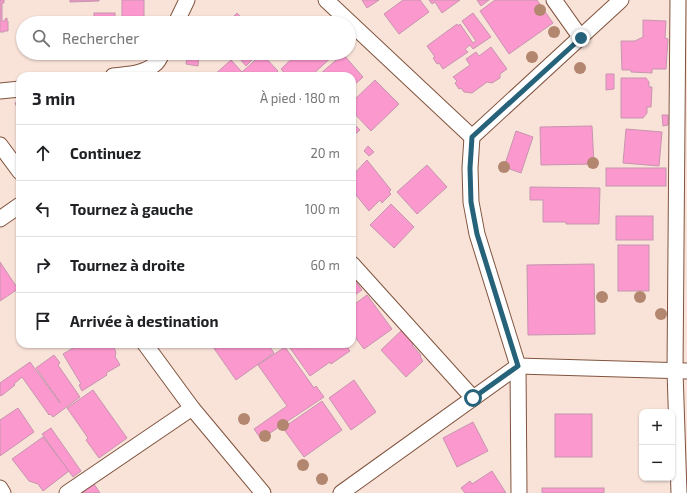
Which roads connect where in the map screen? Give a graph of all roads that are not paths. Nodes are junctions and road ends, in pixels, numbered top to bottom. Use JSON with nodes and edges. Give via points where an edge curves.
{"nodes":[{"id":1,"x":187,"y":0,"type":"edge"},
{"id":2,"x":326,"y":0,"type":"edge"},
{"id":3,"x":554,"y":0,"type":"edge"},
{"id":4,"x":621,"y":0,"type":"edge"},
{"id":5,"x":678,"y":0,"type":"edge"},
{"id":6,"x":179,"y":16,"type":"edge"},
{"id":7,"x":343,"y":16,"type":"edge"},
{"id":8,"x":356,"y":28,"type":"edge"},
{"id":9,"x":581,"y":38,"type":"junction"},
{"id":10,"x":158,"y":60,"type":"edge"},
{"id":11,"x":138,"y":72,"type":"edge"},
{"id":12,"x":16,"y":90,"type":"edge"},
{"id":13,"x":0,"y":92,"type":"edge"},
{"id":14,"x":472,"y":137,"type":"junction"},
{"id":15,"x":0,"y":145,"type":"edge"},
{"id":16,"x":16,"y":167,"type":"edge"},
{"id":17,"x":16,"y":208,"type":"edge"},
{"id":18,"x":0,"y":219,"type":"edge"},
{"id":19,"x":356,"y":268,"type":"edge"},
{"id":20,"x":148,"y":348,"type":"edge"},
{"id":21,"x":518,"y":366,"type":"junction"},
{"id":22,"x":681,"y":371,"type":"edge"},
{"id":23,"x":473,"y":398,"type":"junction"},
{"id":24,"x":192,"y":408,"type":"junction"},
{"id":25,"x":0,"y":488,"type":"edge"},
{"id":26,"x":3,"y":493,"type":"edge"},
{"id":27,"x":67,"y":493,"type":"edge"},
{"id":28,"x":263,"y":493,"type":"edge"},
{"id":29,"x":341,"y":493,"type":"edge"},
{"id":30,"x":519,"y":493,"type":"edge"},
{"id":31,"x":679,"y":493,"type":"edge"}],
"edges":[{"from":1,"to":6,"type":"street"},
{"from":2,"to":7,"type":"street"},
{"from":3,"to":9,"type":"street"},
{"from":4,"to":9,"type":"street"},
{"from":5,"to":22,"type":"street"},
{"from":8,"to":14,"type":"street"},
{"from":9,"to":14,"type":"street"},
{"from":10,"to":11,"type":"street","via":[[147,70]]},
{"from":12,"to":13,"type":"street"},
{"from":14,"to":21,"type":"street","via":[[471,202],[476,227]]},
{"from":15,"to":16,"type":"street"},
{"from":17,"to":18,"type":"street"},
{"from":19,"to":23,"type":"street"},
{"from":20,"to":24,"type":"street"},
{"from":21,"to":22,"type":"street"},
{"from":21,"to":23,"type":"street"},
{"from":21,"to":30,"type":"street"},
{"from":22,"to":31,"type":"street"},
{"from":23,"to":29,"type":"street"},
{"from":24,"to":27,"type":"street"},
{"from":24,"to":28,"type":"street"},
{"from":25,"to":26,"type":"street"}]}
